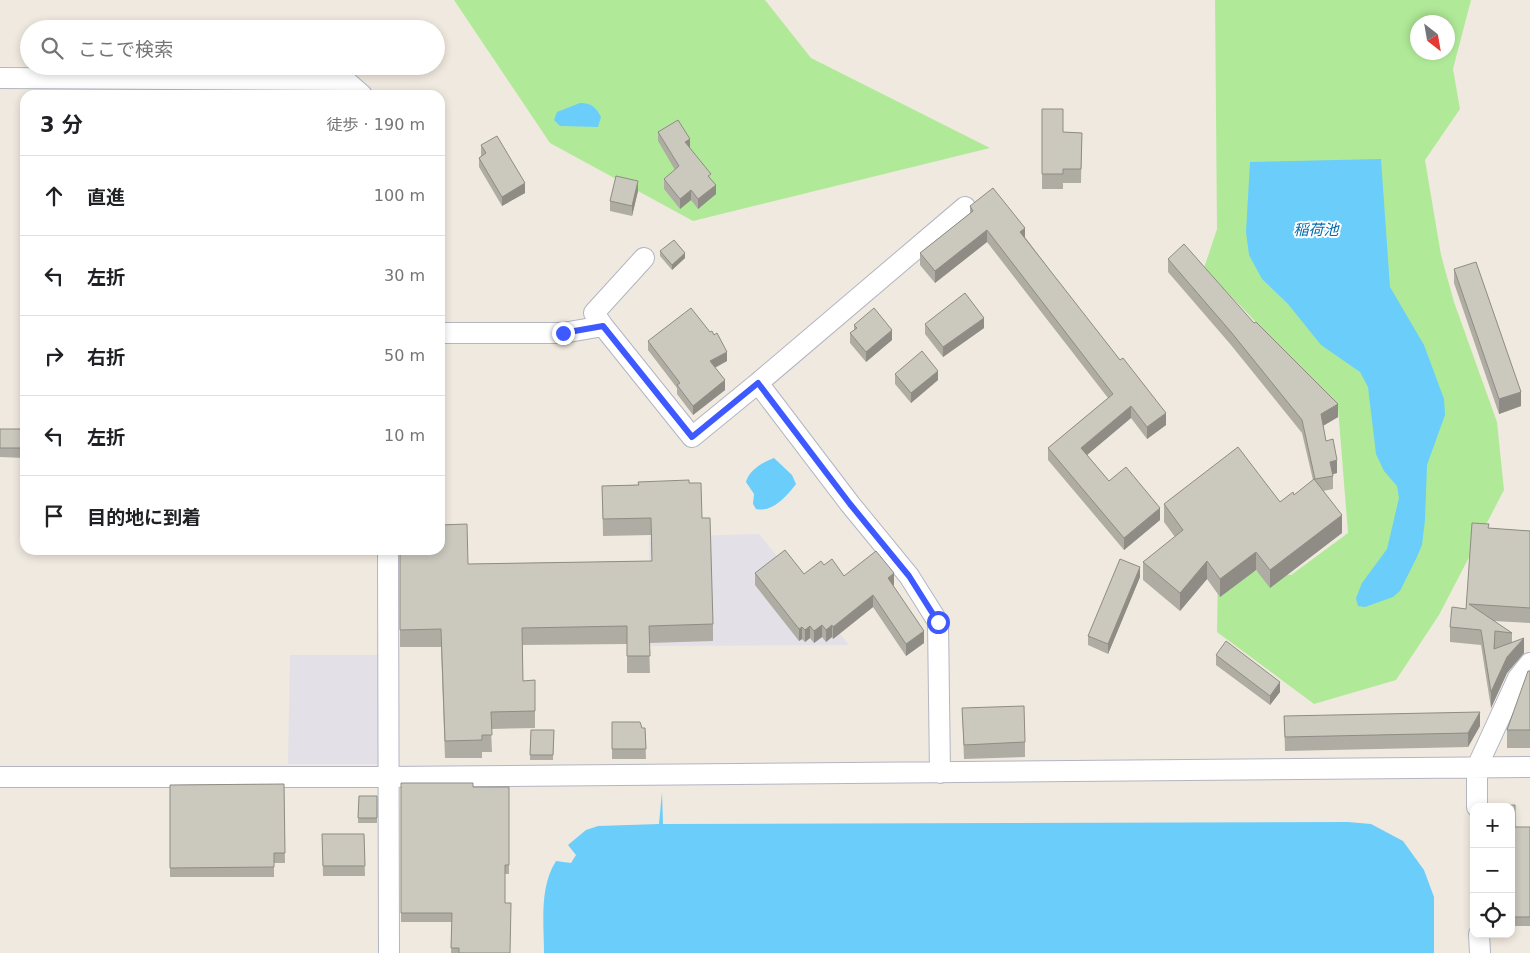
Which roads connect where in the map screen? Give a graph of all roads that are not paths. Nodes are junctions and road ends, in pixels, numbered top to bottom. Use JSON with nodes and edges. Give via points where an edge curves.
{"nodes":[{"id":1,"x":0,"y":78,"type":"edge"},
{"id":2,"x":356,"y":90,"type":"edge"},
{"id":3,"x":965,"y":206,"type":"dead end"},
{"id":4,"x":644,"y":258,"type":"dead end"},
{"id":5,"x":603,"y":326,"type":"junction"},
{"id":6,"x":445,"y":333,"type":"edge"},
{"id":7,"x":758,"y":383,"type":"junction"},
{"id":8,"x":388,"y":555,"type":"edge"},
{"id":9,"x":1530,"y":663,"type":"edge"},
{"id":10,"x":1477,"y":767,"type":"junction"},
{"id":11,"x":1530,"y":767,"type":"edge"},
{"id":12,"x":940,"y":774,"type":"junction"},
{"id":13,"x":389,"y":777,"type":"junction"},
{"id":14,"x":0,"y":778,"type":"edge"},
{"id":15,"x":1478,"y":803,"type":"edge"},
{"id":16,"x":1479,"y":938,"type":"edge"},
{"id":17,"x":389,"y":953,"type":"edge"},
{"id":18,"x":1480,"y":953,"type":"edge"}],
"edges":[{"from":1,"to":2,"type":"street","via":[[344,80]]},
{"from":3,"to":7,"type":"street"},
{"from":4,"to":5,"type":"street","via":[[594,313]]},
{"from":5,"to":6,"type":"street","via":[[563,333]]},
{"from":5,"to":7,"type":"street","via":[[692,437]]},
{"from":7,"to":12,"type":"street","via":[[909,576],[938,622]]},
{"from":8,"to":13,"type":"street"},
{"from":9,"to":10,"type":"street","via":[[1518,678]]},
{"from":10,"to":11,"type":"street"},
{"from":10,"to":12,"type":"street"},
{"from":10,"to":15,"type":"street"},
{"from":12,"to":13,"type":"street"},
{"from":13,"to":14,"type":"street"},
{"from":13,"to":17,"type":"street"},
{"from":16,"to":18,"type":"street"}]}
